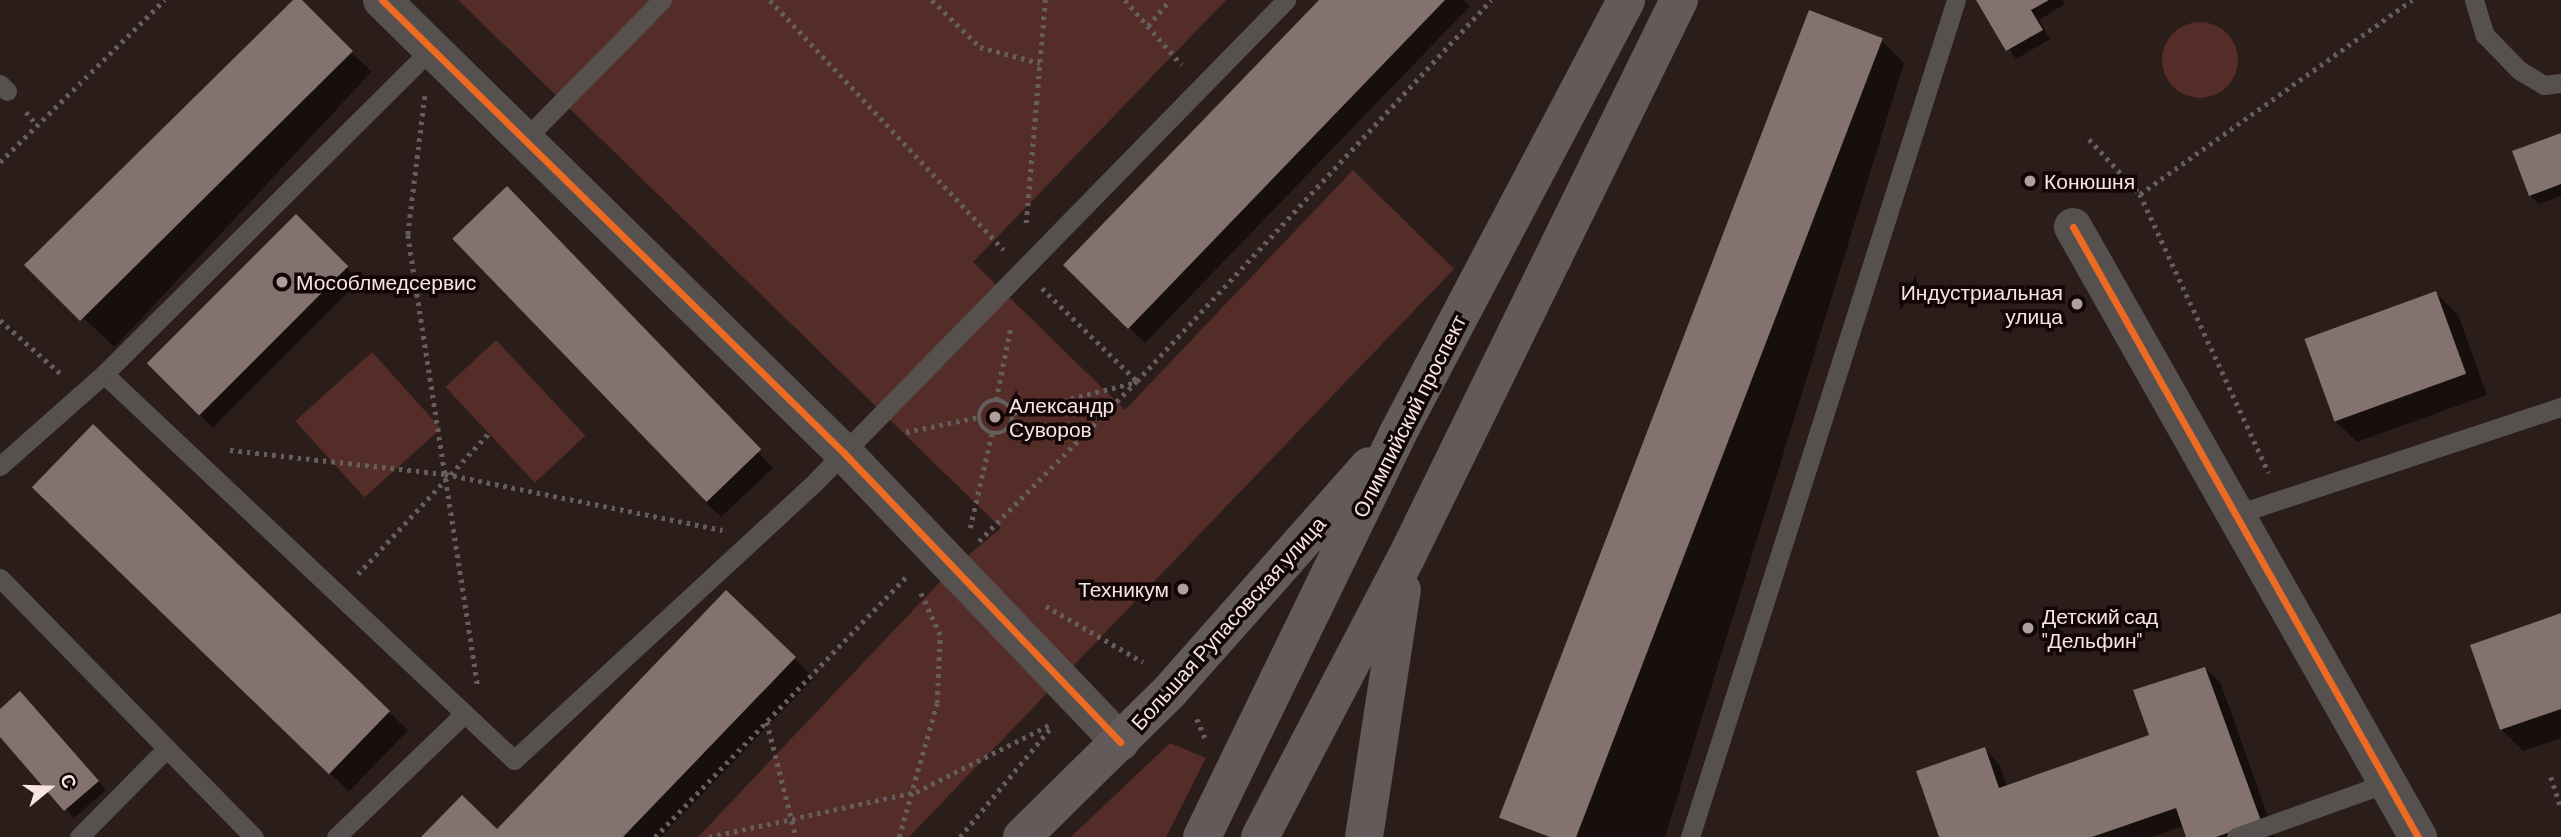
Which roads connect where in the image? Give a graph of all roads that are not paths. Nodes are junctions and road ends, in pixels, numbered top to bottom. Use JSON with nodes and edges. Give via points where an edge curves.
{"nodes":[{"id":1,"x":382,"y":0,"type":"edge"},
{"id":2,"x":662,"y":0,"type":"edge"},
{"id":3,"x":1286,"y":0,"type":"edge"},
{"id":4,"x":1626,"y":0,"type":"edge"},
{"id":5,"x":1679,"y":0,"type":"edge"},
{"id":6,"x":1956,"y":0,"type":"edge"},
{"id":7,"x":2474,"y":0,"type":"edge"},
{"id":8,"x":430,"y":50,"type":"junction"},
{"id":9,"x":2561,"y":83,"type":"edge"},
{"id":10,"x":522,"y":142,"type":"junction"},
{"id":11,"x":2073,"y":227,"type":"dead end"},
{"id":12,"x":104,"y":374,"type":"junction"},
{"id":13,"x":2561,"y":407,"type":"edge"},
{"id":14,"x":1398,"y":433,"type":"junction"},
{"id":15,"x":849,"y":448,"type":"junction"},
{"id":16,"x":0,"y":466,"type":"edge"},
{"id":17,"x":2231,"y":516,"type":"junction"},
{"id":18,"x":1406,"y":558,"type":"junction"},
{"id":19,"x":0,"y":578,"type":"edge"},
{"id":20,"x":464,"y":714,"type":"junction"},
{"id":21,"x":1120,"y":742,"type":"junction"},
{"id":22,"x":167,"y":748,"type":"junction"},
{"id":23,"x":2387,"y":783,"type":"junction"},
{"id":24,"x":79,"y":837,"type":"edge"},
{"id":25,"x":254,"y":837,"type":"edge"},
{"id":26,"x":336,"y":837,"type":"edge"},
{"id":27,"x":1022,"y":837,"type":"edge"},
{"id":28,"x":1202,"y":837,"type":"edge"},
{"id":29,"x":1260,"y":837,"type":"edge"},
{"id":30,"x":1364,"y":837,"type":"edge"},
{"id":31,"x":1690,"y":837,"type":"edge"},
{"id":32,"x":2236,"y":837,"type":"edge"},
{"id":33,"x":2418,"y":837,"type":"edge"}],
"edges":[{"from":1,"to":8,"type":"street"},
{"from":2,"to":10,"type":"lane"},
{"from":3,"to":15,"type":"lane"},
{"from":4,"to":14,"type":"main road","name":"Олимпийский проспект"},
{"from":5,"to":18,"type":"main road"},
{"from":6,"to":31,"type":"lane"},
{"from":7,"to":9,"type":"lane","via":[[2485,35],[2519,70],[2544,85]]},
{"from":8,"to":10,"type":"street"},
{"from":8,"to":12,"type":"lane"},
{"from":10,"to":15,"type":"street"},
{"from":11,"to":17,"type":"street"},
{"from":12,"to":16,"type":"lane"},
{"from":12,"to":20,"type":"lane"},
{"from":13,"to":17,"type":"lane"},
{"from":14,"to":21,"type":"main road","name":"Большая Рупасовская улица"},
{"from":14,"to":28,"type":"main road","name":"Олимпийский проспект"},
{"from":15,"to":20,"type":"lane","via":[[514,760]]},
{"from":15,"to":21,"type":"street","via":[[941,561]]},
{"from":17,"to":23,"type":"street"},
{"from":18,"to":29,"type":"main road"},
{"from":18,"to":30,"type":"main road"},
{"from":19,"to":22,"type":"lane"},
{"from":20,"to":26,"type":"lane"},
{"from":21,"to":27,"type":"main road","name":"Большая Рупасовская улица"},
{"from":22,"to":24,"type":"lane"},
{"from":22,"to":25,"type":"lane"},
{"from":23,"to":32,"type":"lane"},
{"from":23,"to":33,"type":"street"}]}
